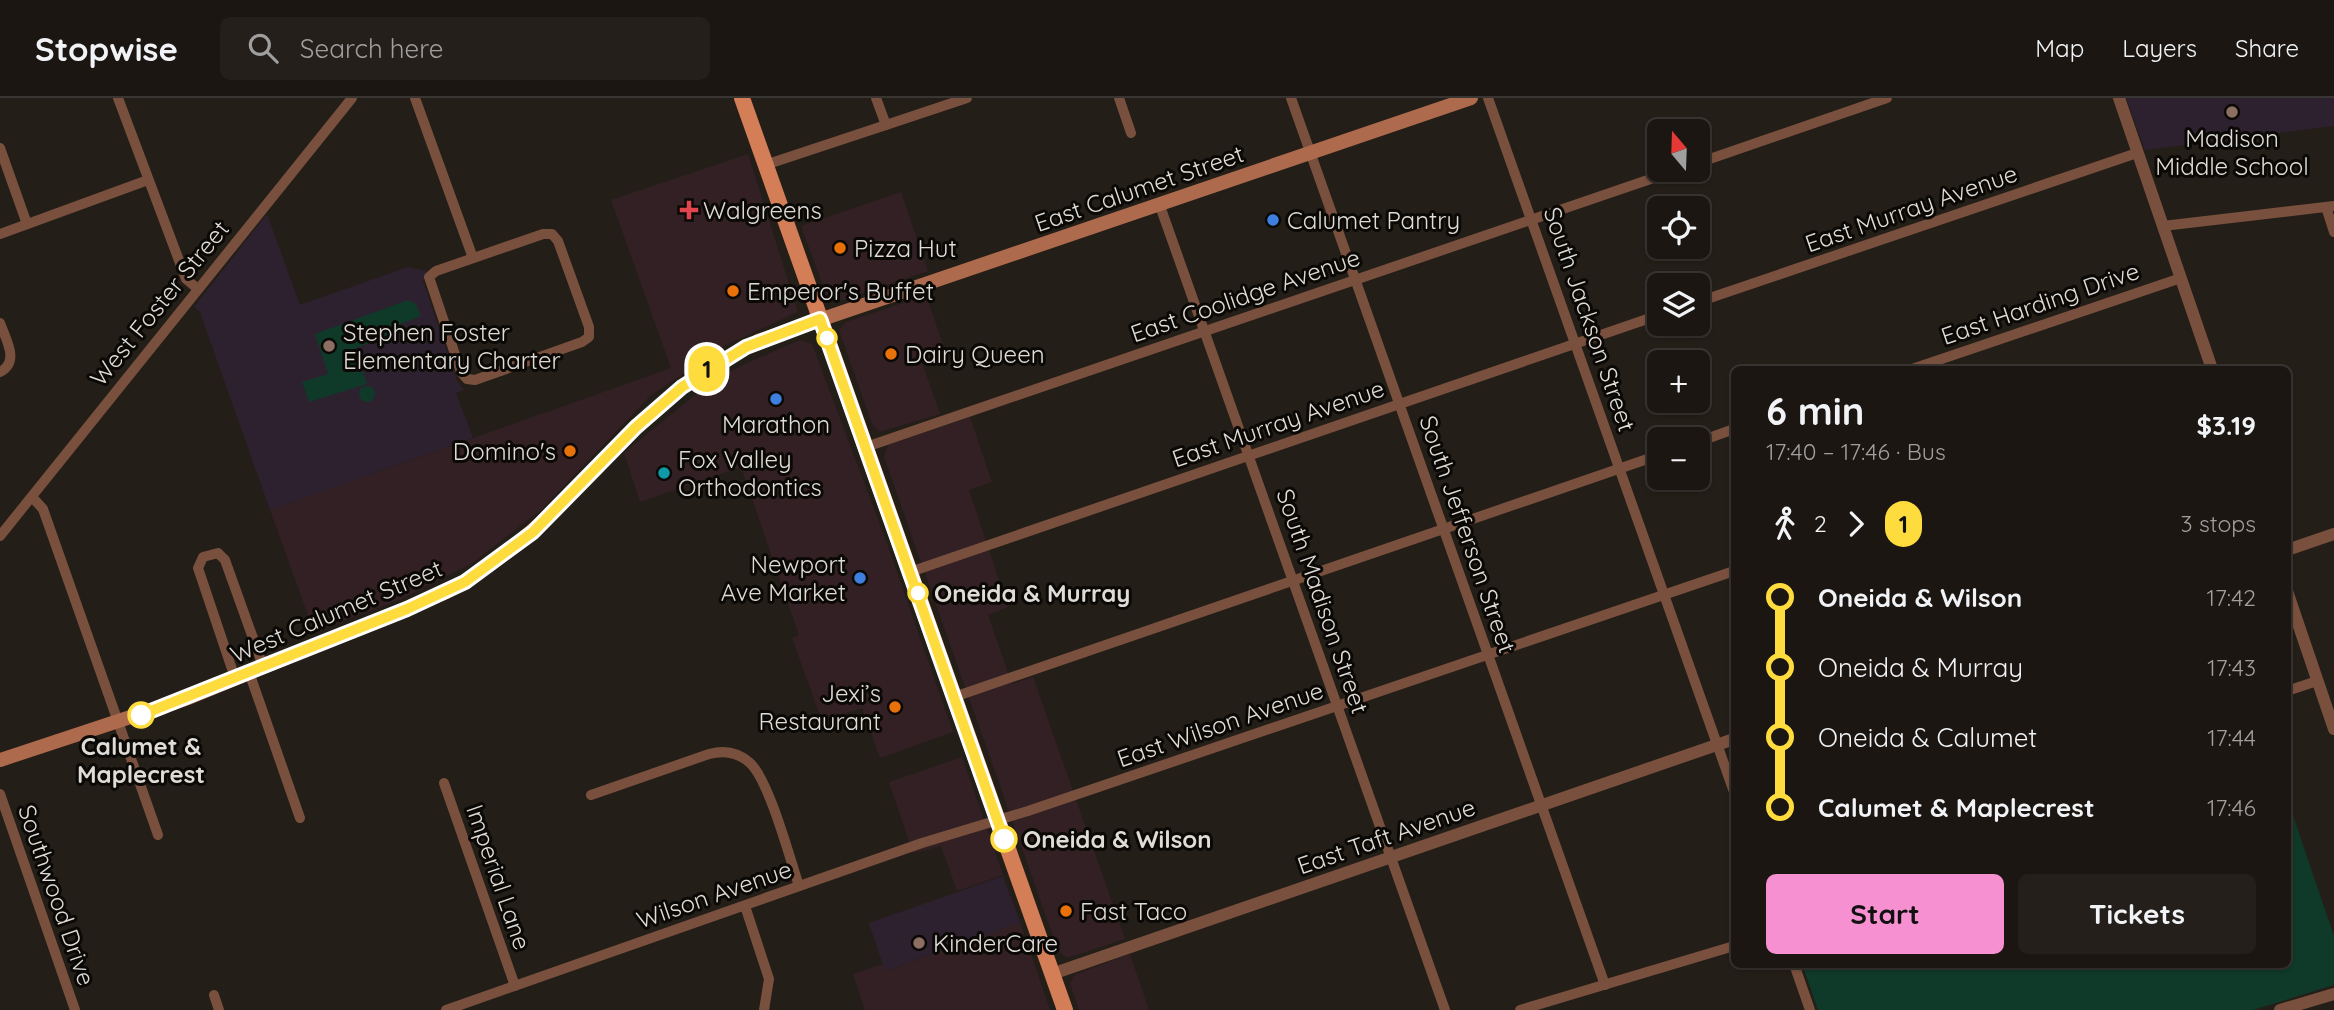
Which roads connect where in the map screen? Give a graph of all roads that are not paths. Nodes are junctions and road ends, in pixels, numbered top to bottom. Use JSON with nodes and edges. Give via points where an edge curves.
{"nodes":[{"id":1,"x":118,"y":98,"type":"edge"},
{"id":2,"x":352,"y":98,"type":"edge"},
{"id":3,"x":415,"y":98,"type":"edge"},
{"id":4,"x":741,"y":98,"type":"edge"},
{"id":5,"x":876,"y":98,"type":"edge"},
{"id":6,"x":967,"y":98,"type":"edge"},
{"id":7,"x":1119,"y":98,"type":"edge"},
{"id":8,"x":1291,"y":98,"type":"edge"},
{"id":9,"x":1471,"y":98,"type":"edge"},
{"id":10,"x":1488,"y":98,"type":"edge"},
{"id":11,"x":1887,"y":98,"type":"edge"},
{"id":12,"x":2119,"y":98,"type":"edge"},
{"id":13,"x":886,"y":125,"type":"junction"},
{"id":14,"x":1131,"y":133,"type":"dead end"},
{"id":15,"x":0,"y":148,"type":"edge"},
{"id":16,"x":1310,"y":153,"type":"junction"},
{"id":17,"x":2137,"y":153,"type":"junction"},
{"id":18,"x":1710,"y":159,"type":"edge"},
{"id":19,"x":765,"y":165,"type":"junction"},
{"id":20,"x":148,"y":180,"type":"junction"},
{"id":21,"x":1647,"y":180,"type":"edge"},
{"id":22,"x":1160,"y":205,"type":"junction"},
{"id":23,"x":2330,"y":206,"type":"edge"},
{"id":24,"x":1532,"y":219,"type":"junction"},
{"id":25,"x":27,"y":223,"type":"junction"},
{"id":26,"x":2163,"y":226,"type":"junction"},
{"id":27,"x":2334,"y":232,"type":"edge"},
{"id":28,"x":0,"y":233,"type":"edge"},
{"id":29,"x":473,"y":258,"type":"junction"},
{"id":30,"x":2181,"y":278,"type":"junction"},
{"id":31,"x":1356,"y":279,"type":"junction"},
{"id":32,"x":198,"y":289,"type":"junction"},
{"id":33,"x":1710,"y":298,"type":"edge"},
{"id":34,"x":820,"y":319,"type":"junction"},
{"id":35,"x":1647,"y":319,"type":"edge"},
{"id":36,"x":0,"y":323,"type":"edge"},
{"id":37,"x":1205,"y":330,"type":"junction"},
{"id":38,"x":758,"y":341,"type":"dead end"},
{"id":39,"x":1576,"y":344,"type":"junction"},
{"id":40,"x":1921,"y":366,"type":"edge"},
{"id":41,"x":2211,"y":366,"type":"edge"},
{"id":42,"x":0,"y":372,"type":"edge"},
{"id":43,"x":1400,"y":404,"type":"junction"},
{"id":44,"x":1731,"y":430,"type":"edge"},
{"id":45,"x":1710,"y":438,"type":"edge"},
{"id":46,"x":866,"y":447,"type":"junction"},
{"id":47,"x":611,"y":452,"type":"dead end"},
{"id":48,"x":1249,"y":455,"type":"junction"},
{"id":49,"x":1647,"y":459,"type":"edge"},
{"id":50,"x":1620,"y":468,"type":"junction"},
{"id":51,"x":32,"y":497,"type":"junction"},
{"id":52,"x":1444,"y":529,"type":"junction"},
{"id":53,"x":2334,"y":534,"type":"edge"},
{"id":54,"x":0,"y":536,"type":"edge"},
{"id":55,"x":2291,"y":549,"type":"edge"},
{"id":56,"x":910,"y":572,"type":"junction"},
{"id":57,"x":1731,"y":572,"type":"edge"},
{"id":58,"x":1294,"y":581,"type":"junction"},
{"id":59,"x":1664,"y":595,"type":"junction"},
{"id":60,"x":2291,"y":603,"type":"edge"},
{"id":61,"x":1488,"y":655,"type":"junction"},
{"id":62,"x":256,"y":669,"type":"junction"},
{"id":63,"x":235,"y":678,"type":"junction"},
{"id":64,"x":2317,"y":681,"type":"junction"},
{"id":65,"x":2291,"y":690,"type":"edge"},
{"id":66,"x":954,"y":697,"type":"junction"},
{"id":67,"x":1337,"y":707,"type":"junction"},
{"id":68,"x":118,"y":722,"type":"junction"},
{"id":69,"x":2334,"y":729,"type":"edge"},
{"id":70,"x":1731,"y":740,"type":"edge"},
{"id":71,"x":1717,"y":744,"type":"junction"},
{"id":72,"x":0,"y":761,"type":"edge"},
{"id":73,"x":444,"y":783,"type":"dead end"},
{"id":74,"x":1731,"y":784,"type":"edge"},
{"id":75,"x":0,"y":794,"type":"edge"},
{"id":76,"x":591,"y":795,"type":"dead end"},
{"id":77,"x":1541,"y":805,"type":"junction"},
{"id":78,"x":300,"y":818,"type":"dead end"},
{"id":79,"x":997,"y":820,"type":"junction"},
{"id":80,"x":158,"y":835,"type":"dead end"},
{"id":81,"x":1390,"y":857,"type":"junction"},
{"id":82,"x":799,"y":886,"type":"junction"},
{"id":83,"x":745,"y":906,"type":"junction"},
{"id":84,"x":1731,"y":947,"type":"edge"},
{"id":85,"x":1795,"y":968,"type":"edge"},
{"id":86,"x":1052,"y":974,"type":"junction"},
{"id":87,"x":1605,"y":985,"type":"junction"},
{"id":88,"x":515,"y":986,"type":"junction"},
{"id":89,"x":2334,"y":994,"type":"edge"},
{"id":90,"x":214,"y":995,"type":"dead end"},
{"id":91,"x":75,"y":1010,"type":"edge"},
{"id":92,"x":219,"y":1010,"type":"edge"},
{"id":93,"x":446,"y":1010,"type":"edge"},
{"id":94,"x":764,"y":1010,"type":"edge"},
{"id":95,"x":1065,"y":1010,"type":"edge"},
{"id":96,"x":1445,"y":1010,"type":"edge"},
{"id":97,"x":1520,"y":1010,"type":"edge"},
{"id":98,"x":1810,"y":1010,"type":"edge"},
{"id":99,"x":2280,"y":1010,"type":"edge"}],
"edges":[{"from":1,"to":20,"type":"street"},
{"from":2,"to":32,"type":"street","name":"West Foster Street"},
{"from":3,"to":29,"type":"street"},
{"from":4,"to":19,"type":"main road"},
{"from":5,"to":13,"type":"street"},
{"from":6,"to":13,"type":"street"},
{"from":7,"to":14,"type":"street"},
{"from":8,"to":16,"type":"street","name":"South Jefferson Street"},
{"from":9,"to":16,"type":"main road","name":"East Calumet Street"},
{"from":10,"to":24,"type":"street","name":"South Jackson Street"},
{"from":11,"to":18,"type":"street"},
{"from":12,"to":17,"type":"street"},
{"from":13,"to":19,"type":"street"},
{"from":15,"to":25,"type":"street"},
{"from":16,"to":22,"type":"main road","name":"East Calumet Street"},
{"from":16,"to":31,"type":"street","name":"South Jefferson Street"},
{"from":17,"to":26,"type":"street"},
{"from":17,"to":33,"type":"street","name":"East Murray Avenue"},
{"from":19,"to":34,"type":"main road"},
{"from":20,"to":25,"type":"street"},
{"from":20,"to":32,"type":"street","via":[[186,279]]},
{"from":21,"to":24,"type":"street","name":"East Coolidge Avenue"},
{"from":22,"to":34,"type":"main road","name":"East Calumet Street"},
{"from":22,"to":37,"type":"street","name":"South Madison Street"},
{"from":23,"to":26,"type":"street"},
{"from":23,"to":27,"type":"street"},
{"from":24,"to":31,"type":"street","name":"East Coolidge Avenue"},
{"from":24,"to":39,"type":"street","name":"South Jackson Street"},
{"from":25,"to":28,"type":"street"},
{"from":26,"to":30,"type":"street"},
{"from":29,"to":29,"type":"street","via":[[552,234],[589,337],[487,376],[467,379],[429,281],[436,271]]},
{"from":30,"to":40,"type":"street","name":"East Harding Drive"},
{"from":30,"to":41,"type":"street"},
{"from":31,"to":37,"type":"street","name":"East Coolidge Avenue"},
{"from":31,"to":43,"type":"street","name":"South Jefferson Street"},
{"from":32,"to":51,"type":"street","name":"West Foster Street"},
{"from":34,"to":38,"type":"main road"},
{"from":34,"to":46,"type":"main road"},
{"from":35,"to":39,"type":"street","name":"East Murray Avenue"},
{"from":36,"to":42,"type":"street","via":[[11,363]]},
{"from":37,"to":46,"type":"street","name":"East Coolidge Avenue"},
{"from":37,"to":48,"type":"street","name":"South Madison Street"},
{"from":39,"to":43,"type":"street","name":"East Murray Avenue"},
{"from":39,"to":50,"type":"street","name":"South Jackson Street"},
{"from":43,"to":48,"type":"street","name":"East Murray Avenue"},
{"from":43,"to":52,"type":"street","name":"South Jefferson Street"},
{"from":44,"to":45,"type":"street"},
{"from":46,"to":56,"type":"main road"},
{"from":47,"to":62,"type":"main road","name":"West Calumet Street","via":[[533,532],[483,571],[426,601]]},
{"from":48,"to":56,"type":"street","name":"East Murray Avenue"},
{"from":48,"to":58,"type":"street","name":"South Madison Street"},
{"from":49,"to":50,"type":"street"},
{"from":50,"to":52,"type":"street"},
{"from":50,"to":59,"type":"street","name":"South Jackson Street"},
{"from":51,"to":54,"type":"street","name":"West Foster Street"},
{"from":51,"to":68,"type":"street","via":[[43,509]]},
{"from":52,"to":58,"type":"street"},
{"from":52,"to":61,"type":"street","name":"South Jefferson Street"},
{"from":53,"to":55,"type":"street"},
{"from":56,"to":66,"type":"main road"},
{"from":57,"to":59,"type":"street","name":"East Wilson Avenue"},
{"from":58,"to":66,"type":"street"},
{"from":58,"to":67,"type":"street","name":"South Madison Street"},
{"from":59,"to":61,"type":"street","name":"East Wilson Avenue"},
{"from":59,"to":71,"type":"street","name":"South Jackson Street"},
{"from":60,"to":64,"type":"street"},
{"from":61,"to":67,"type":"street","name":"East Wilson Avenue"},
{"from":61,"to":77,"type":"street","name":"South Jefferson Street"},
{"from":62,"to":63,"type":"main road","name":"West Calumet Street"},
{"from":62,"to":63,"type":"street","via":[[225,560],[218,553],[202,557],[198,568]]},
{"from":62,"to":78,"type":"street"},
{"from":63,"to":68,"type":"main road","name":"West Calumet Street"},
{"from":64,"to":65,"type":"street"},
{"from":64,"to":69,"type":"street"},
{"from":66,"to":79,"type":"main road"},
{"from":67,"to":79,"type":"street","name":"East Wilson Avenue"},
{"from":67,"to":81,"type":"street","name":"South Madison Street"},
{"from":68,"to":72,"type":"main road","name":"West Calumet Street"},
{"from":68,"to":80,"type":"street"},
{"from":70,"to":71,"type":"street","name":"East Taft Avenue"},
{"from":71,"to":74,"type":"street","name":"South Jackson Street"},
{"from":71,"to":77,"type":"street","name":"East Taft Avenue"},
{"from":73,"to":88,"type":"street","name":"Imperial Lane"},
{"from":75,"to":91,"type":"street","name":"Southwood Drive"},
{"from":76,"to":82,"type":"street","via":[[709,754],[726,752],[742,757],[761,778]]},
{"from":77,"to":81,"type":"street","name":"East Taft Avenue"},
{"from":77,"to":87,"type":"street","name":"South Jefferson Street"},
{"from":79,"to":82,"type":"street","name":"Wilson Avenue"},
{"from":79,"to":86,"type":"main road"},
{"from":81,"to":86,"type":"street","name":"East Taft Avenue"},
{"from":81,"to":96,"type":"street","name":"South Madison Street"},
{"from":82,"to":83,"type":"street","name":"Wilson Avenue"},
{"from":83,"to":88,"type":"street","name":"Wilson Avenue"},
{"from":83,"to":94,"type":"street","via":[[769,979]]},
{"from":84,"to":87,"type":"street"},
{"from":85,"to":98,"type":"street"},
{"from":86,"to":95,"type":"main road"},
{"from":87,"to":97,"type":"street"},
{"from":88,"to":93,"type":"street","name":"Wilson Avenue"},
{"from":89,"to":99,"type":"street"},
{"from":90,"to":92,"type":"street"}]}
